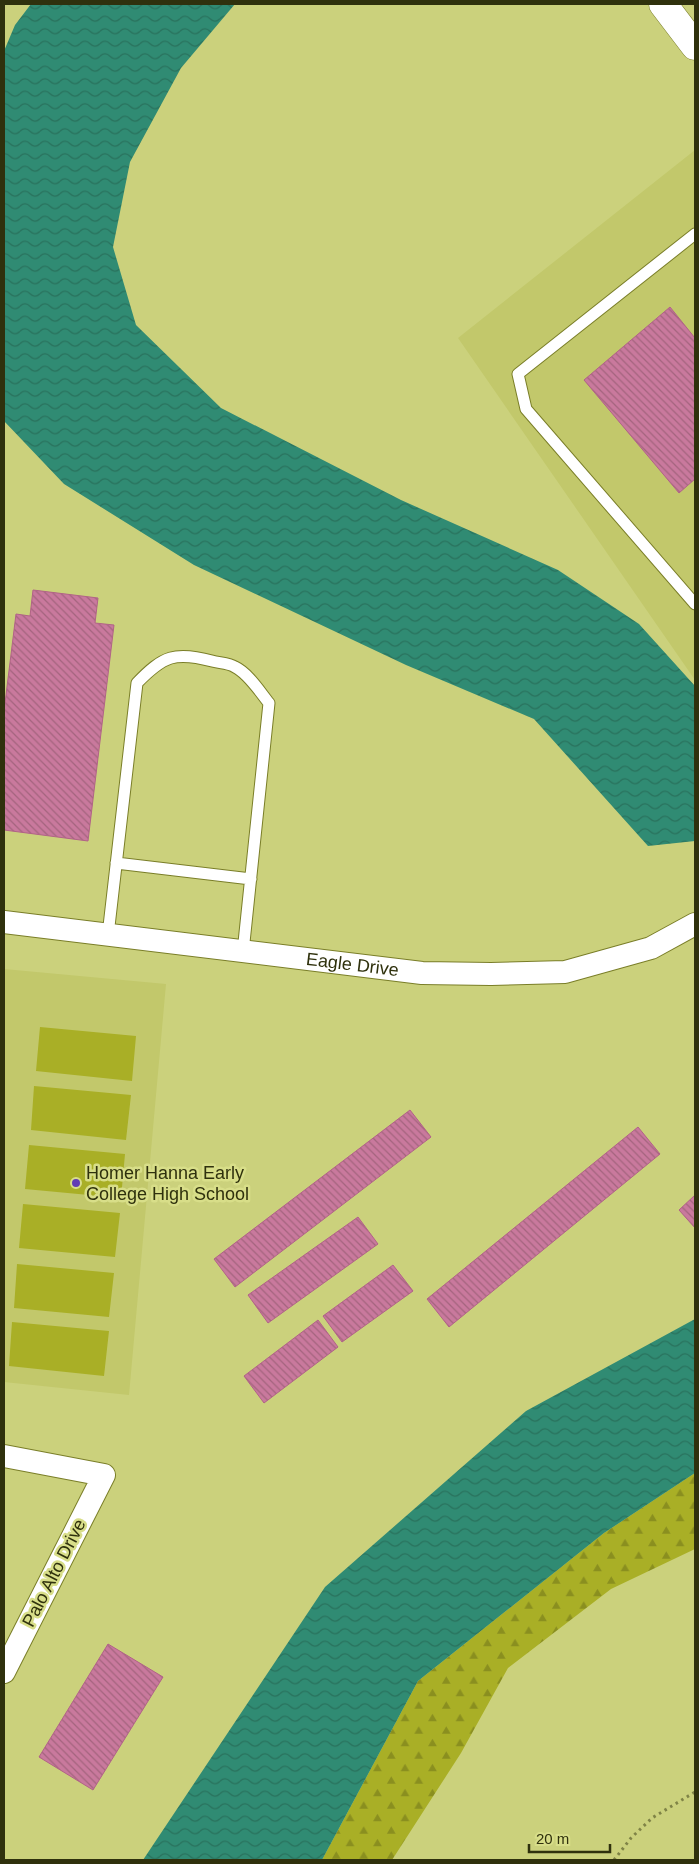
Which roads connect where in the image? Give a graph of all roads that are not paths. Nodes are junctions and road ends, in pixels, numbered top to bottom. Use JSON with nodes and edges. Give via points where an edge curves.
{"nodes":[{"id":1,"x":662,"y":4,"type":"edge"},
{"id":2,"x":695,"y":46,"type":"edge"},
{"id":3,"x":695,"y":234,"type":"edge"},
{"id":4,"x":695,"y":604,"type":"edge"},
{"id":5,"x":116,"y":863,"type":"junction"},
{"id":6,"x":251,"y":880,"type":"junction"},
{"id":7,"x":4,"y":922,"type":"edge"},
{"id":8,"x":695,"y":924,"type":"edge"},
{"id":9,"x":108,"y":935,"type":"junction"},
{"id":10,"x":243,"y":952,"type":"junction"},
{"id":11,"x":4,"y":1456,"type":"edge"},
{"id":12,"x":4,"y":1672,"type":"edge"}],
"edges":[{"from":1,"to":2,"type":"main road"},
{"from":3,"to":4,"type":"lane","via":[[518,374],[526,408]]},
{"from":5,"to":6,"type":"lane"},
{"from":5,"to":6,"type":"lane","via":[[137,683],[151,668],[169,657],[192,656],[235,667],[270,703]]},
{"from":5,"to":9,"type":"lane"},
{"from":6,"to":10,"type":"lane"},
{"from":7,"to":9,"type":"street","name":"Eagle Drive"},
{"from":8,"to":10,"type":"street","name":"Eagle Drive","via":[[651,948],[565,972],[422,973]]},
{"from":9,"to":10,"type":"street","name":"Eagle Drive"},
{"from":11,"to":12,"type":"street","name":"Palo Alto Drive","via":[[104,1475]]}]}
